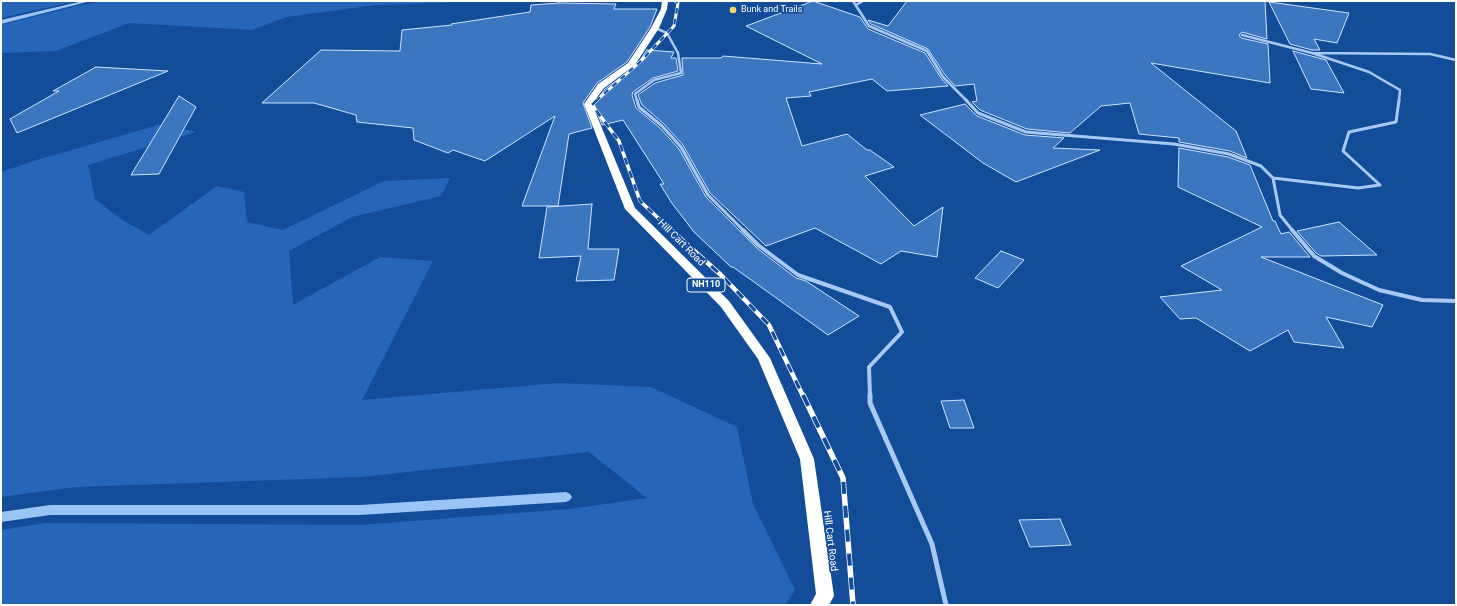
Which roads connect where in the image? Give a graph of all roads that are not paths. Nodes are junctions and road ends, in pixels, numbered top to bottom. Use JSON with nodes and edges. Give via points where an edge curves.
{"nodes":[{"id":1,"x":665,"y":1,"type":"edge"},
{"id":2,"x":863,"y":1,"type":"edge"},
{"id":3,"x":854,"y":3,"type":"edge"},
{"id":4,"x":655,"y":28,"type":"junction"},
{"id":5,"x":1242,"y":35,"type":"dead end"},
{"id":6,"x":1312,"y":53,"type":"junction"},
{"id":7,"x":1456,"y":60,"type":"edge"},
{"id":8,"x":1273,"y":178,"type":"junction"},
{"id":9,"x":1456,"y":301,"type":"edge"},
{"id":10,"x":819,"y":605,"type":"edge"},
{"id":11,"x":946,"y":605,"type":"edge"}],
"edges":[{"from":1,"to":4,"type":"highway","name":"Hill Cart Road","number":"NH110","via":[[664,10]]},
{"from":2,"to":3,"type":"street"},
{"from":3,"to":8,"type":"street","via":[[869,26],[927,51],[944,77],[978,113],[1026,132],[1174,144],[1229,154],[1261,166]]},
{"from":4,"to":10,"type":"highway","name":"Hill Cart Road","number":"NH110","via":[[631,65],[601,86],[588,104],[630,209],[726,304],[764,358],[807,459],[825,596]]},
{"from":4,"to":11,"type":"street","via":[[667,33],[678,53],[681,72],[654,80],[635,94],[639,107],[662,126],[681,147],[708,195],[758,245],[798,275],[890,307],[902,332],[868,367],[870,403],[932,544]]},
{"from":5,"to":6,"type":"street"},
{"from":6,"to":7,"type":"street","via":[[1430,54]]},
{"from":6,"to":8,"type":"street","via":[[1369,72],[1400,90],[1396,122],[1349,132],[1343,151],[1380,184],[1358,188]]},
{"from":8,"to":9,"type":"street","via":[[1280,215],[1314,256],[1342,273],[1379,290],[1422,300]]}]}
